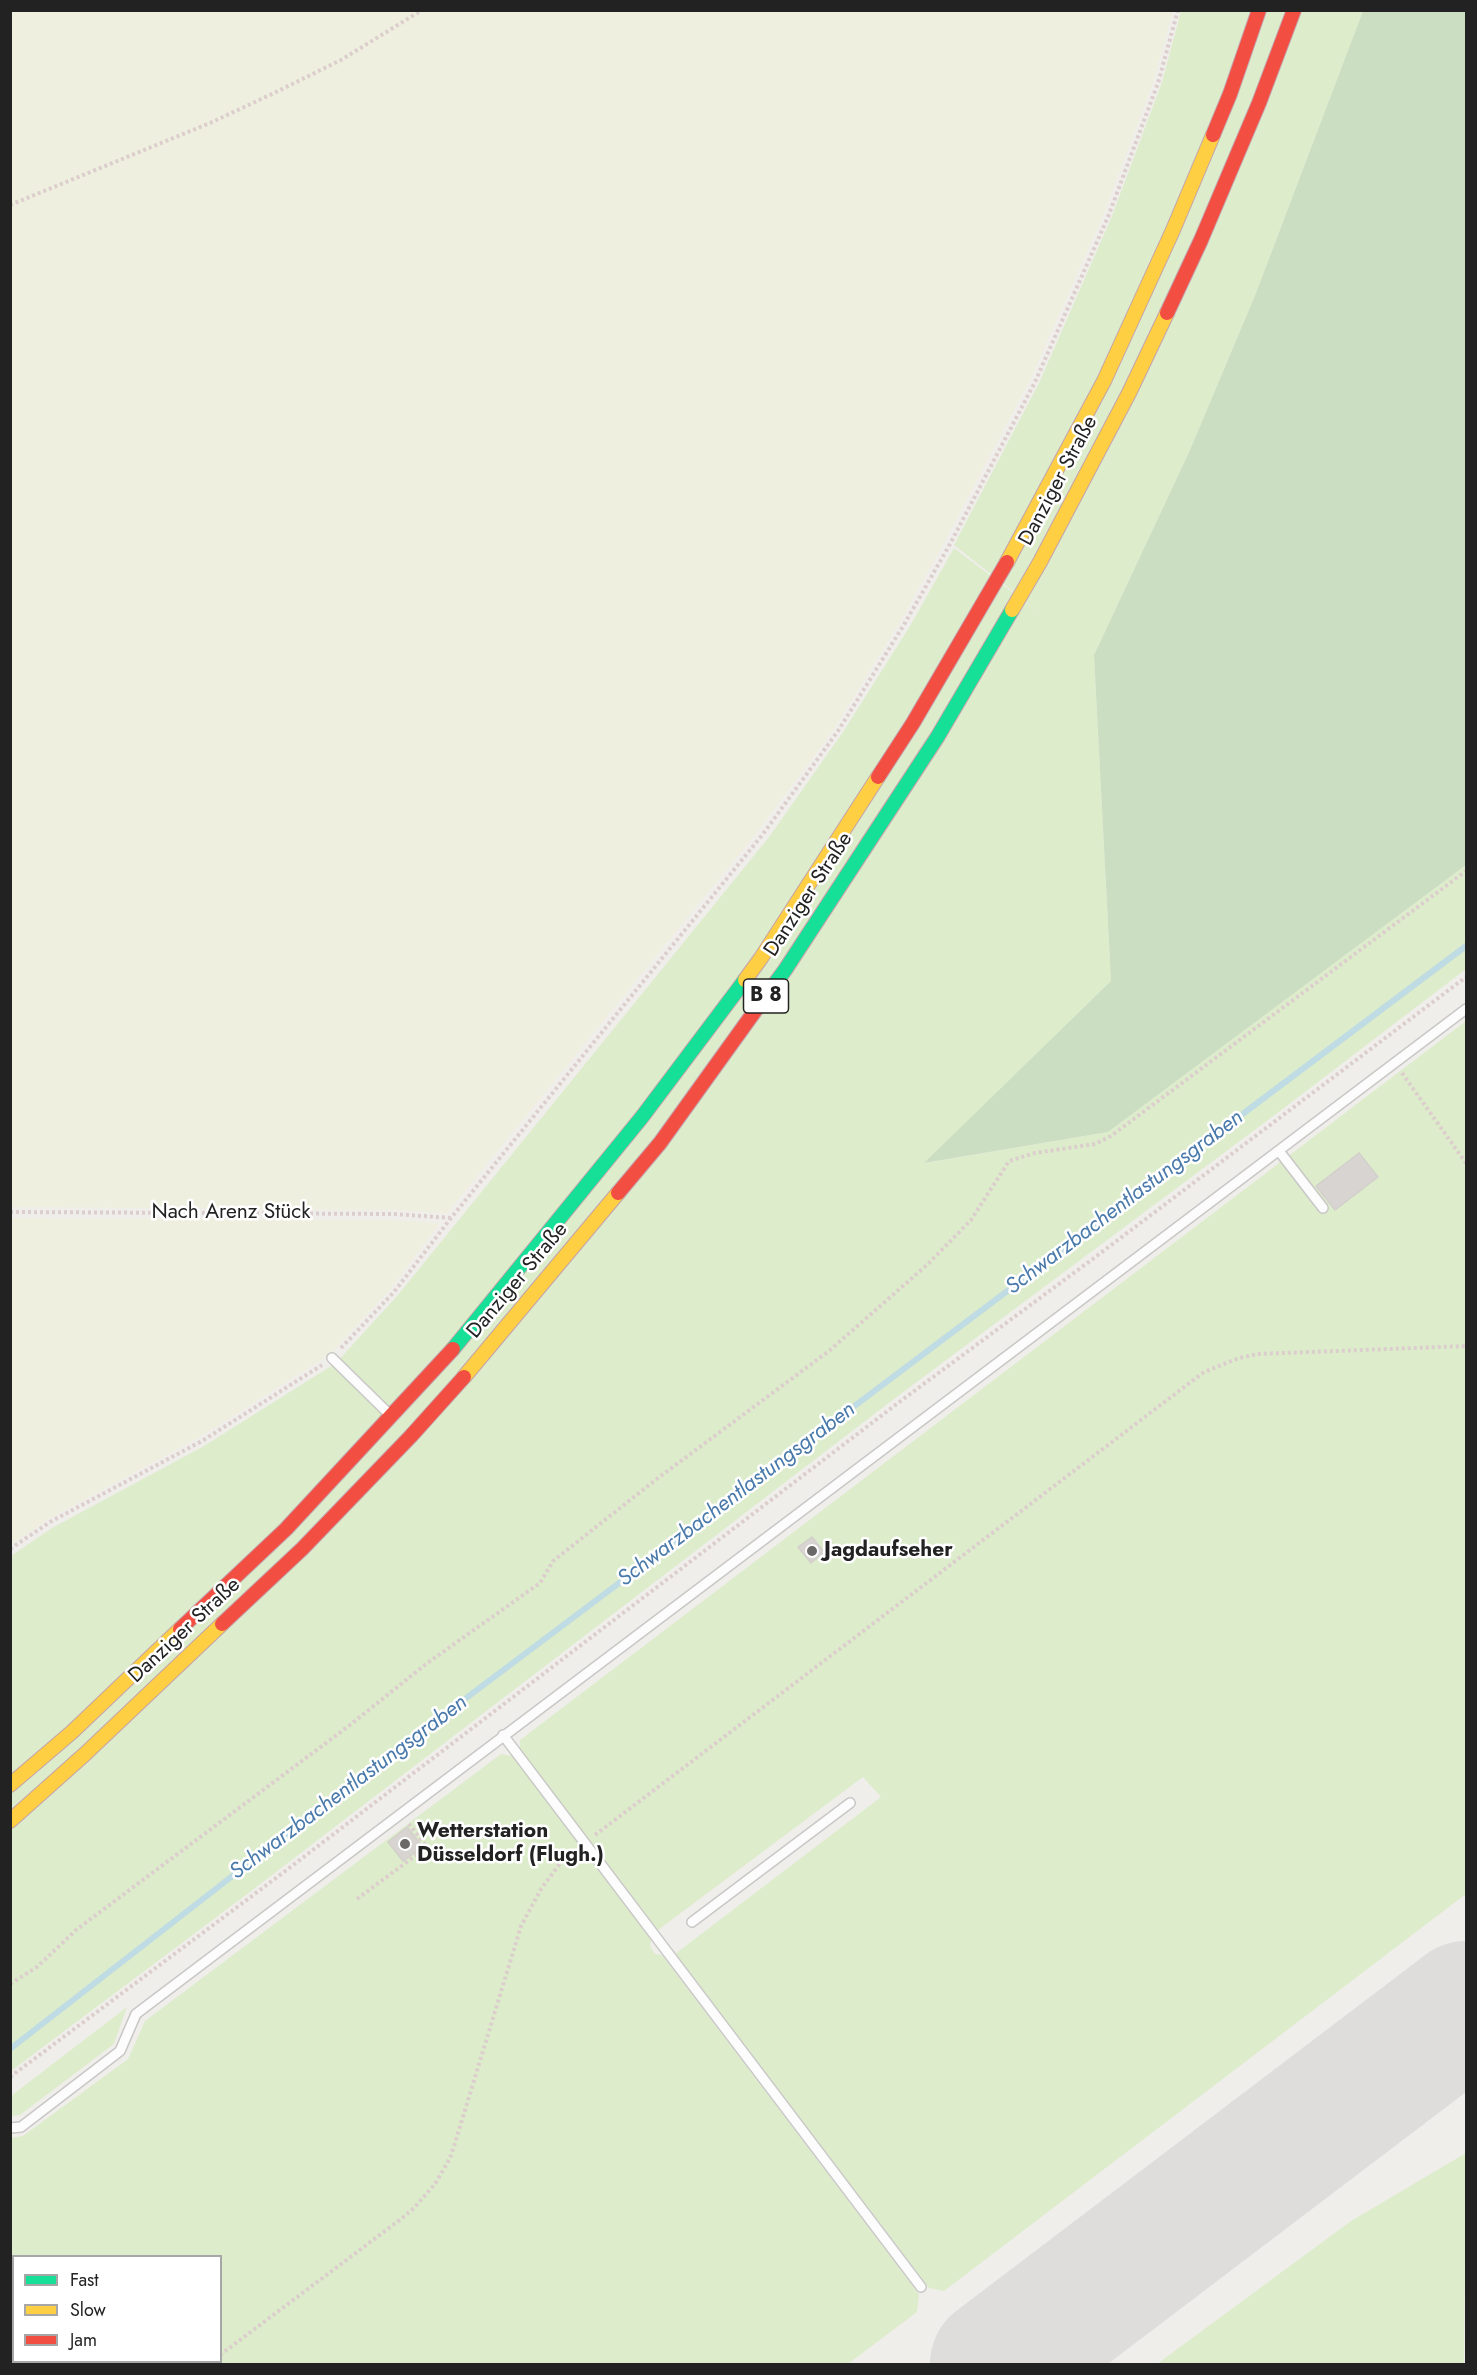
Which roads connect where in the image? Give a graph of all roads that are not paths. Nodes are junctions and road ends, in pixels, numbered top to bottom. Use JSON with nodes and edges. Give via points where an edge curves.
{"nodes":[{"id":1,"x":1259,"y":10,"type":"edge"},
{"id":2,"x":1294,"y":10,"type":"edge"},
{"id":3,"x":1467,"y":1009,"type":"edge"},
{"id":4,"x":1279,"y":1151,"type":"junction"},
{"id":5,"x":1323,"y":1208,"type":"dead end"},
{"id":6,"x":332,"y":1358,"type":"road end"},
{"id":7,"x":392,"y":1416,"type":"junction"},
{"id":8,"x":503,"y":1735,"type":"junction"},
{"id":9,"x":10,"y":1785,"type":"edge"},
{"id":10,"x":850,"y":1803,"type":"dead end"},
{"id":11,"x":10,"y":1821,"type":"edge"},
{"id":12,"x":692,"y":1922,"type":"dead end"},
{"id":13,"x":10,"y":2128,"type":"edge"},
{"id":14,"x":921,"y":2287,"type":"dead end"}],
"edges":[{"from":1,"to":7,"type":"highway","name":"Danziger Straße","number":"B 8","via":[[1230,94],[1178,219],[1104,381],[1014,550],[914,723],[761,958],[649,1108],[469,1332]]},
{"from":2,"to":11,"type":"highway","name":"Danziger Straße","number":"B 8","via":[[1201,240],[1118,414],[1040,562],[938,736],[785,970],[660,1143],[489,1349],[411,1436],[302,1549]]},
{"from":3,"to":4,"type":"lane"},
{"from":4,"to":5,"type":"lane"},
{"from":4,"to":8,"type":"lane"},
{"from":6,"to":7,"type":"lane"},
{"from":7,"to":9,"type":"highway","name":"Danziger Straße","number":"B 8","via":[[286,1529],[72,1732]]},
{"from":8,"to":13,"type":"lane","via":[[136,2014],[120,2051],[21,2127]]},
{"from":8,"to":14,"type":"lane"},
{"from":10,"to":12,"type":"lane"}]}
